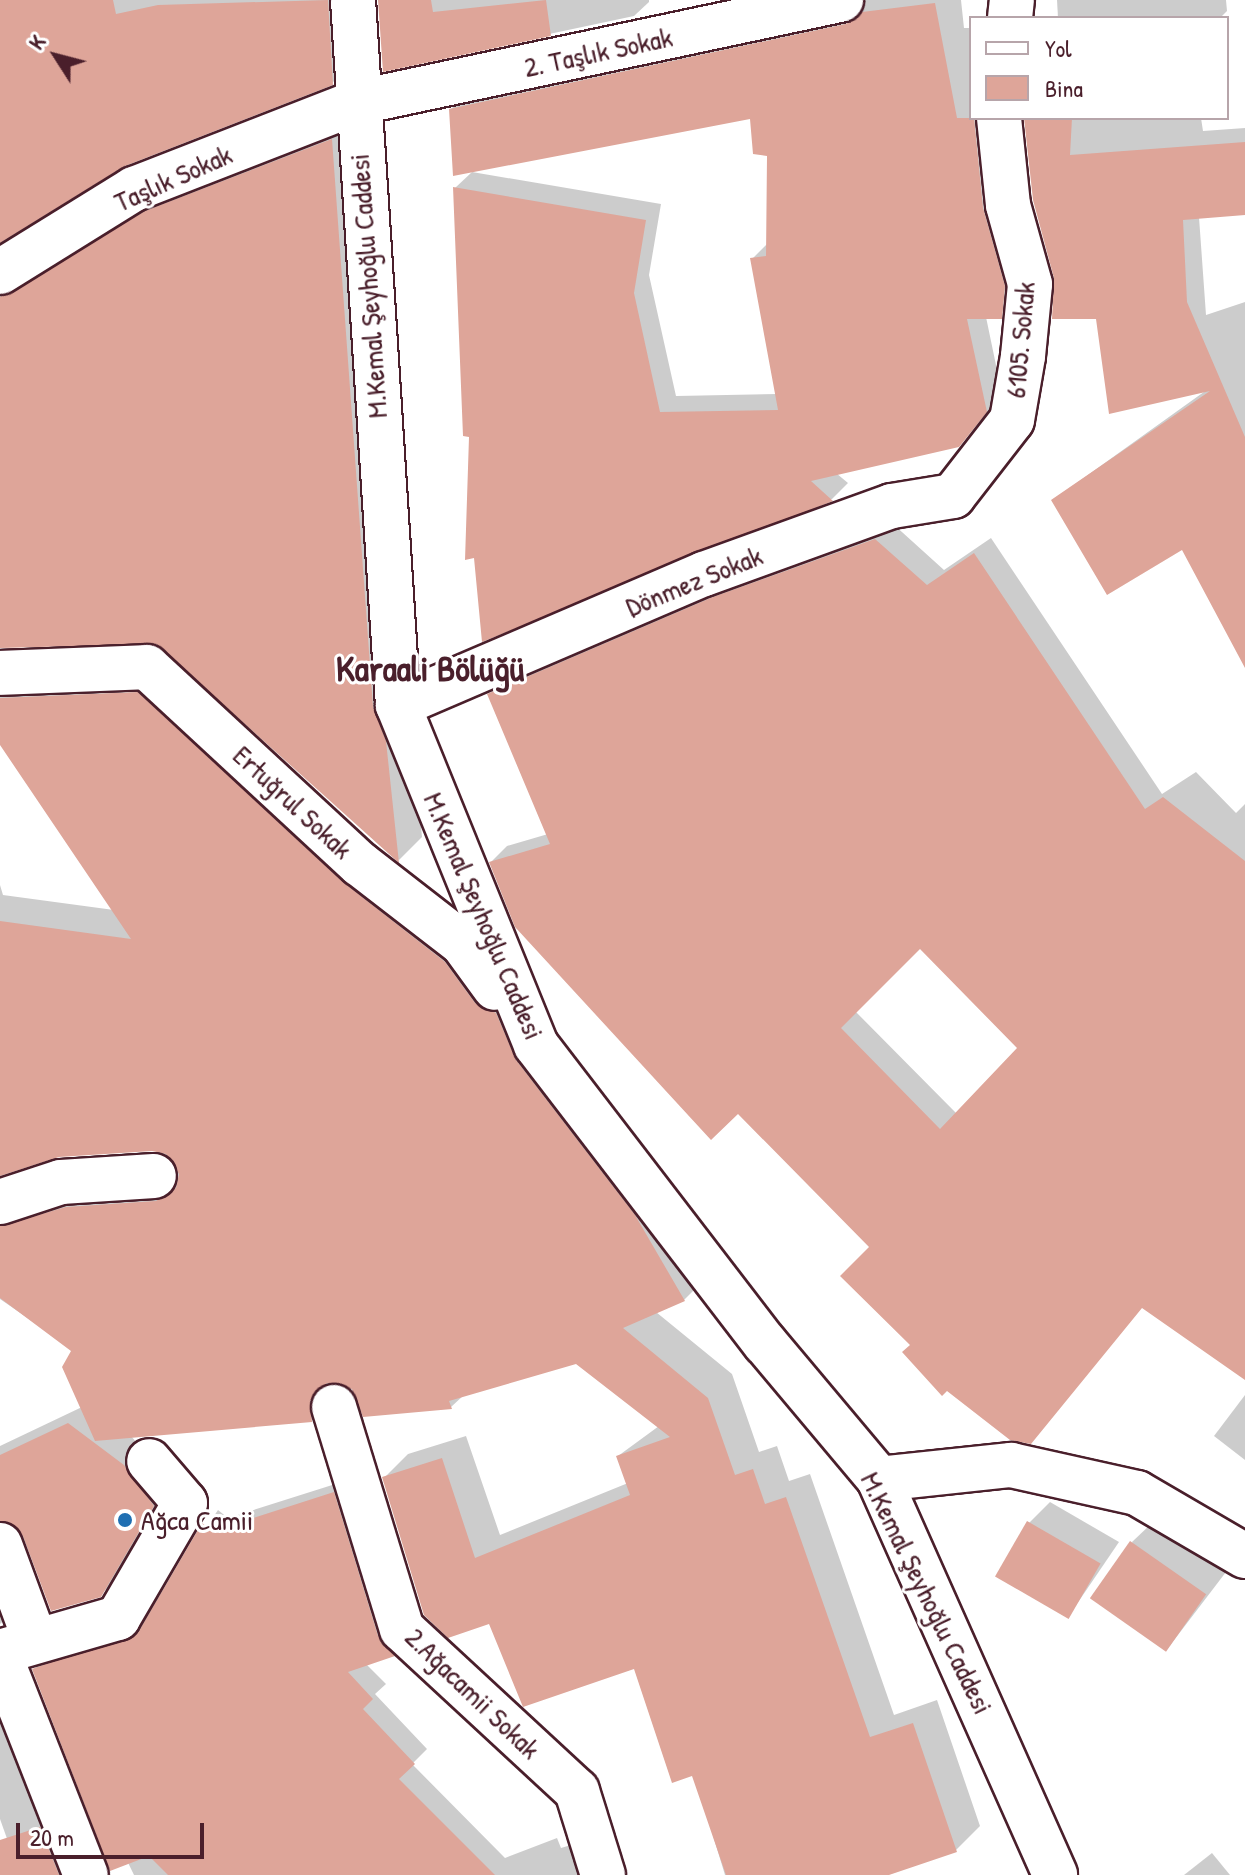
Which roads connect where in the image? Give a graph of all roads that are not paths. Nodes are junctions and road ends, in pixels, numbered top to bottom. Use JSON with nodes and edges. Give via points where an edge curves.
{"nodes":[{"id":1,"x":353,"y":0,"type":"edge"},
{"id":2,"x":841,"y":0,"type":"edge"},
{"id":3,"x":355,"y":103,"type":"junction"},
{"id":4,"x":999,"y":120,"type":"edge"},
{"id":5,"x":0,"y":272,"type":"edge"},
{"id":6,"x":982,"y":458,"type":"joint"},
{"id":7,"x":0,"y":673,"type":"edge"},
{"id":8,"x":398,"y":705,"type":"junction"},
{"id":9,"x":536,"y":1045,"type":"junction"},
{"id":10,"x":154,"y":1176,"type":"dead end"},
{"id":11,"x":0,"y":1202,"type":"edge"},
{"id":12,"x":334,"y":1407,"type":"dead end"},
{"id":13,"x":149,"y":1461,"type":"dead end"},
{"id":14,"x":879,"y":1479,"type":"junction"},
{"id":15,"x":0,"y":1545,"type":"edge"},
{"id":16,"x":1245,"y":1556,"type":"edge"},
{"id":17,"x":12,"y":1649,"type":"edge"},
{"id":18,"x":86,"y":1875,"type":"edge"},
{"id":19,"x":603,"y":1875,"type":"edge"},
{"id":20,"x":1055,"y":1875,"type":"edge"}],
"edges":[{"from":1,"to":3,"type":"street","name":"M.Kemal Şeyhoğlu Caddesi"},
{"from":2,"to":3,"type":"street","name":"2. Taşlık Sokak"},
{"from":3,"to":5,"type":"street","name":"Taşlık Sokak","via":[[134,189]]},
{"from":3,"to":8,"type":"street","name":"M.Kemal Şeyhoğlu Caddesi"},
{"from":4,"to":6,"type":"street","name":"6105. Sokak","via":[[1008,205],[1030,284],[1012,420]]},
{"from":6,"to":8,"type":"street","name":"Dönmez Sokak","via":[[953,496],[892,506],[704,574]]},
{"from":7,"to":9,"type":"street","name":"Ertuğrul Sokak","via":[[147,667],[360,864],[463,944]]},
{"from":8,"to":9,"type":"street","name":"M.Kemal Şeyhoğlu Caddesi"},
{"from":9,"to":14,"type":"street","name":"M.Kemal Şeyhoğlu Caddesi","via":[[765,1343]]},
{"from":10,"to":11,"type":"street","via":[[61,1182]]},
{"from":12,"to":19,"type":"street","name":"2.Ağacamii Sokak","via":[[402,1629],[577,1791]]},
{"from":13,"to":17,"type":"street","via":[[185,1503],[118,1618]]},
{"from":14,"to":16,"type":"street","via":[[1011,1465],[1137,1493]]},
{"from":14,"to":20,"type":"street","name":"M.Kemal Şeyhoğlu Caddesi"},
{"from":15,"to":17,"type":"street"},
{"from":17,"to":18,"type":"street"}]}
